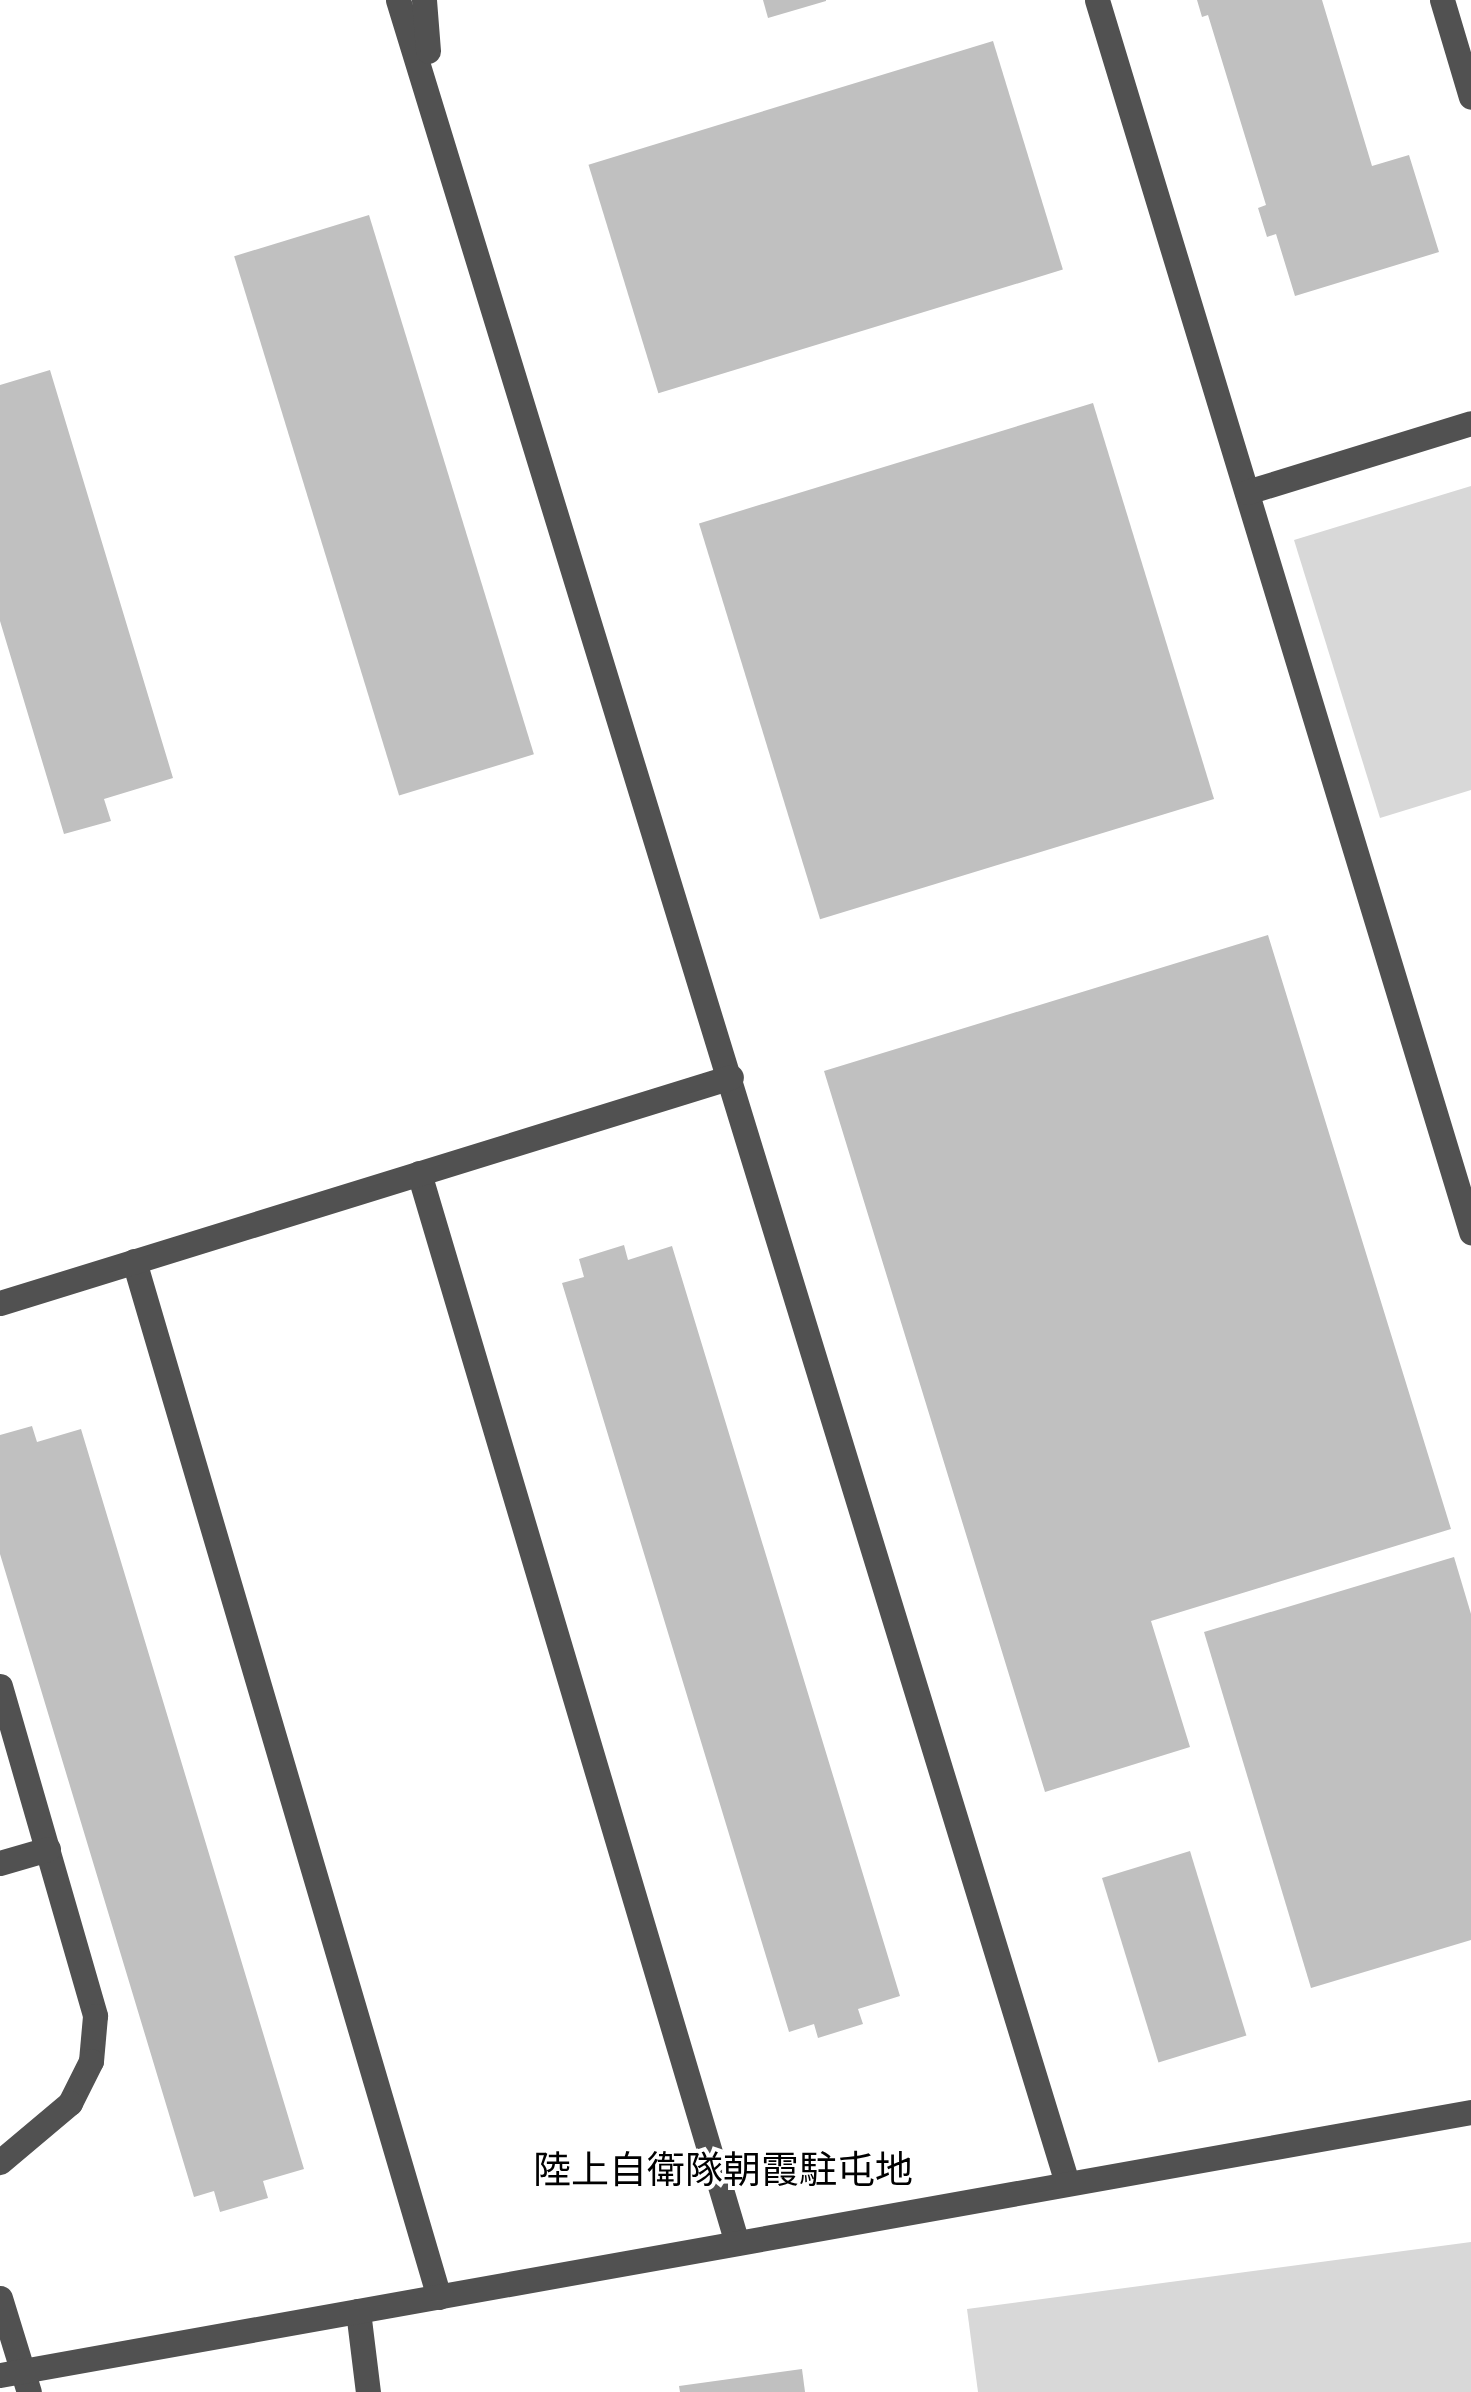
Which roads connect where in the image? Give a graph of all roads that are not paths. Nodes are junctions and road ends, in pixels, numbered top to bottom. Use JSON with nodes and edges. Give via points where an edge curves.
{"nodes":[{"id":1,"x":398,"y":0,"type":"edge"},
{"id":2,"x":424,"y":0,"type":"edge"},
{"id":3,"x":1097,"y":0,"type":"edge"},
{"id":4,"x":1442,"y":0,"type":"edge"},
{"id":5,"x":1471,"y":97,"type":"edge"},
{"id":6,"x":436,"y":110,"type":"junction"},
{"id":7,"x":1471,"y":423,"type":"edge"},
{"id":8,"x":1247,"y":492,"type":"junction"},
{"id":9,"x":731,"y":1077,"type":"junction"},
{"id":10,"x":419,"y":1173,"type":"junction"},
{"id":11,"x":1471,"y":1232,"type":"edge"},
{"id":12,"x":134,"y":1261,"type":"junction"},
{"id":13,"x":0,"y":1303,"type":"edge"},
{"id":14,"x":0,"y":1686,"type":"edge"},
{"id":15,"x":48,"y":1849,"type":"junction"},
{"id":16,"x":0,"y":1863,"type":"edge"},
{"id":17,"x":1471,"y":2112,"type":"edge"},
{"id":18,"x":0,"y":2162,"type":"edge"},
{"id":19,"x":1067,"y":2184,"type":"junction"},
{"id":20,"x":737,"y":2243,"type":"junction"},
{"id":21,"x":439,"y":2297,"type":"junction"},
{"id":22,"x":0,"y":2298,"type":"edge"},
{"id":23,"x":358,"y":2311,"type":"junction"},
{"id":24,"x":0,"y":2375,"type":"edge"},
{"id":25,"x":28,"y":2381,"type":"edge"},
{"id":26,"x":368,"y":2392,"type":"edge"}],
"edges":[{"from":1,"to":6,"type":"lane"},
{"from":2,"to":6,"type":"lane"},
{"from":3,"to":8,"type":"lane"},
{"from":4,"to":5,"type":"lane"},
{"from":6,"to":9,"type":"lane"},
{"from":7,"to":8,"type":"lane"},
{"from":8,"to":11,"type":"lane"},
{"from":9,"to":10,"type":"lane"},
{"from":9,"to":19,"type":"lane"},
{"from":10,"to":12,"type":"lane"},
{"from":10,"to":20,"type":"lane"},
{"from":12,"to":13,"type":"lane"},
{"from":12,"to":21,"type":"lane"},
{"from":14,"to":15,"type":"lane"},
{"from":15,"to":16,"type":"lane"},
{"from":15,"to":18,"type":"lane","via":[[95,2016],[91,2061],[70,2103]]},
{"from":17,"to":19,"type":"lane"},
{"from":19,"to":20,"type":"lane"},
{"from":20,"to":21,"type":"lane"},
{"from":21,"to":23,"type":"lane"},
{"from":22,"to":25,"type":"lane"},
{"from":23,"to":25,"type":"lane"},
{"from":23,"to":26,"type":"lane"},
{"from":24,"to":25,"type":"lane"}]}
